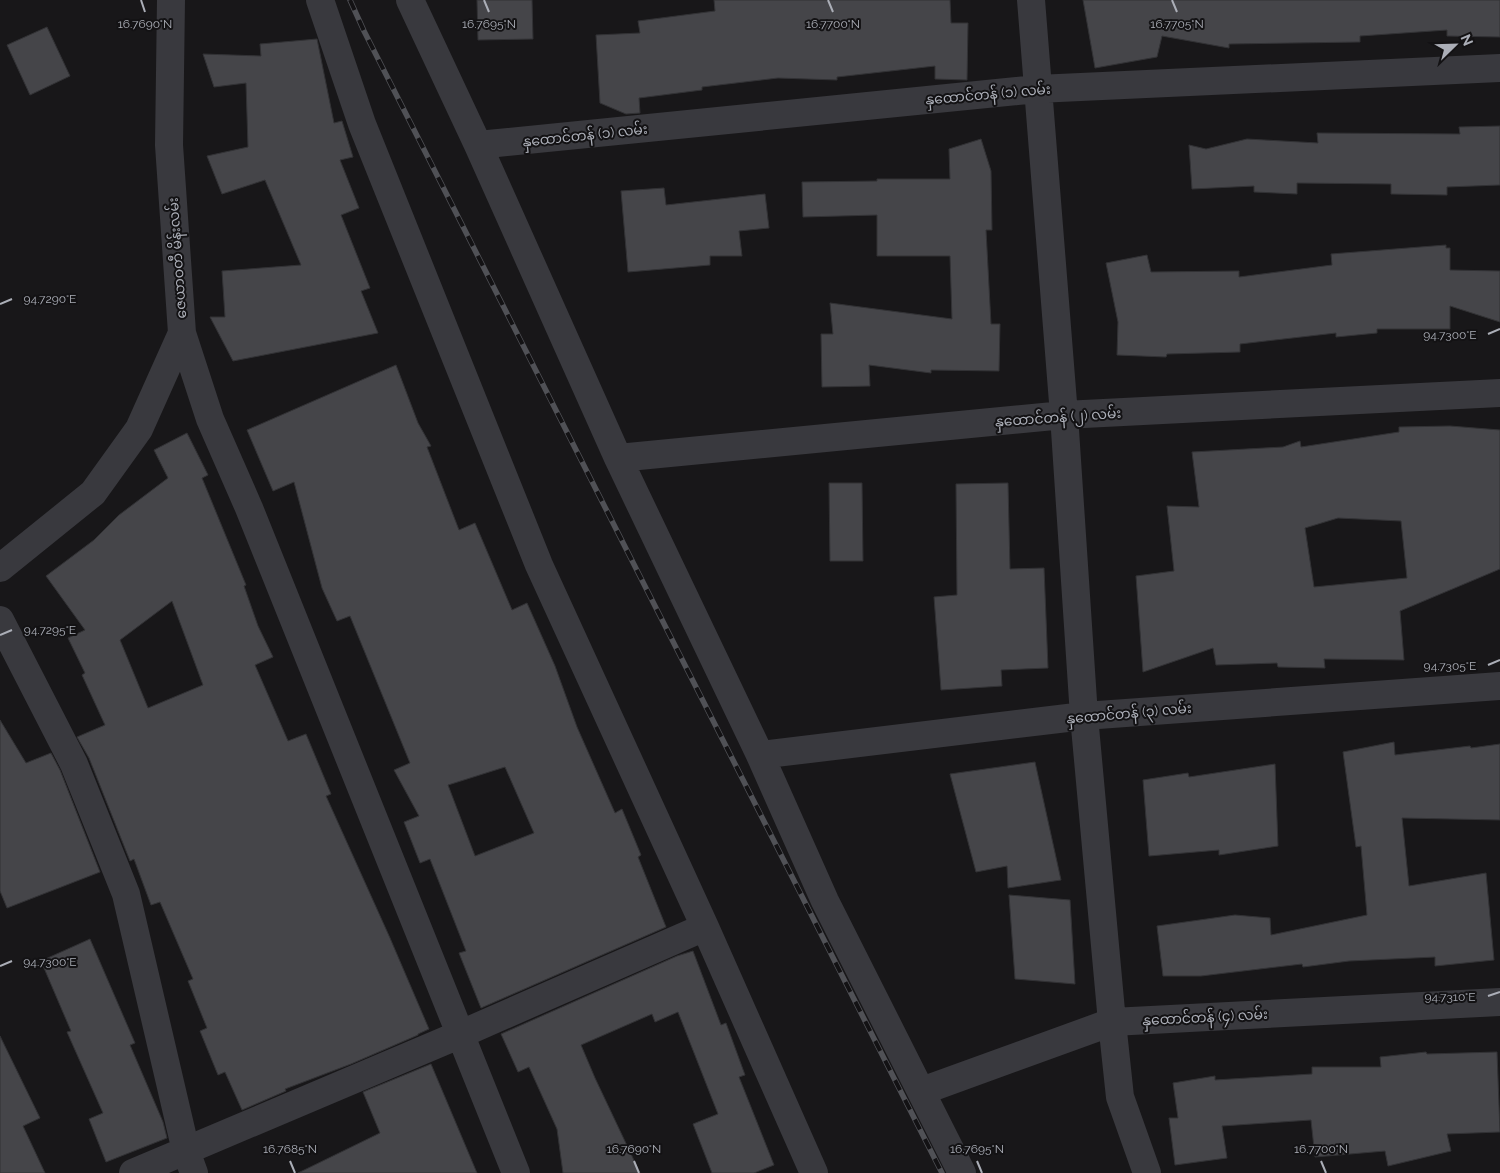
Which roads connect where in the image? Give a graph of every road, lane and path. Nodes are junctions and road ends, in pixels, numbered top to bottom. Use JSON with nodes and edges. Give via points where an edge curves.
{"nodes":[{"id":1,"x":171,"y":0,"type":"edge"},
{"id":2,"x":320,"y":0,"type":"edge"},
{"id":3,"x":410,"y":0,"type":"edge"},
{"id":4,"x":1031,"y":0,"type":"edge"},
{"id":5,"x":1500,"y":68,"type":"edge"},
{"id":6,"x":1037,"y":89,"type":"junction"},
{"id":7,"x":478,"y":145,"type":"junction"},
{"id":8,"x":182,"y":333,"type":"junction"},
{"id":9,"x":1500,"y":393,"type":"edge"},
{"id":10,"x":1064,"y":415,"type":"junction"},
{"id":11,"x":618,"y":458,"type":"junction"},
{"id":12,"x":0,"y":568,"type":"edge"},
{"id":13,"x":0,"y":620,"type":"edge"},
{"id":14,"x":1500,"y":686,"type":"edge"},
{"id":15,"x":1084,"y":716,"type":"junction"},
{"id":16,"x":760,"y":755,"type":"junction"},
{"id":17,"x":705,"y":927,"type":"junction"},
{"id":18,"x":1500,"y":1002,"type":"edge"},
{"id":19,"x":1112,"y":1022,"type":"junction"},
{"id":20,"x":461,"y":1034,"type":"junction"},
{"id":21,"x":922,"y":1091,"type":"junction"},
{"id":22,"x":190,"y":1162,"type":"edge"},
{"id":23,"x":133,"y":1173,"type":"edge"},
{"id":24,"x":516,"y":1173,"type":"edge"},
{"id":25,"x":814,"y":1173,"type":"edge"},
{"id":26,"x":962,"y":1173,"type":"edge"},
{"id":27,"x":1147,"y":1173,"type":"edge"}],
"edges":[{"from":1,"to":8,"type":"street","name":"ဇေယာဝတီ မိန်းလမ်း","via":[[169,145]]},
{"from":2,"to":17,"type":"street","via":[[362,124],[539,565]]},
{"from":3,"to":7,"type":"street"},
{"from":4,"to":6,"type":"street"},
{"from":5,"to":6,"type":"street","name":"နှထောင်တန် (၁) လမ်း"},
{"from":6,"to":7,"type":"street","name":"နှထောင်တန် (၁) လမ်း"},
{"from":6,"to":10,"type":"street"},
{"from":7,"to":11,"type":"street"},
{"from":8,"to":12,"type":"street","name":"ဇေယာဝတီ မိန်းလမ်း","via":[[139,430],[93,493]]},
{"from":8,"to":20,"type":"street","via":[[210,419]]},
{"from":9,"to":10,"type":"street","name":"နှထောင်တန် (၂) လမ်း"},
{"from":10,"to":11,"type":"street","name":"နှထောင်တန် (၂) လမ်း"},
{"from":10,"to":15,"type":"street"},
{"from":11,"to":16,"type":"street"},
{"from":13,"to":22,"type":"street","via":[[74,764],[126,894]]},
{"from":14,"to":15,"type":"street","name":"နှထောင်တန် (၃) လမ်း"},
{"from":15,"to":16,"type":"street","name":"နှထောင်တန် (၃) လမ်း"},
{"from":15,"to":19,"type":"street"},
{"from":16,"to":21,"type":"street","via":[[825,901]]},
{"from":17,"to":20,"type":"street"},
{"from":17,"to":25,"type":"street"},
{"from":18,"to":19,"type":"street","name":"နှထောင်တန် (၄) လမ်း"},
{"from":19,"to":21,"type":"street","name":"နှထောင်တန် (၄) လမ်း"},
{"from":19,"to":27,"type":"street","via":[[1120,1097]]},
{"from":20,"to":22,"type":"street"},
{"from":20,"to":24,"type":"street"},
{"from":21,"to":26,"type":"street"},
{"from":22,"to":23,"type":"street"}]}
